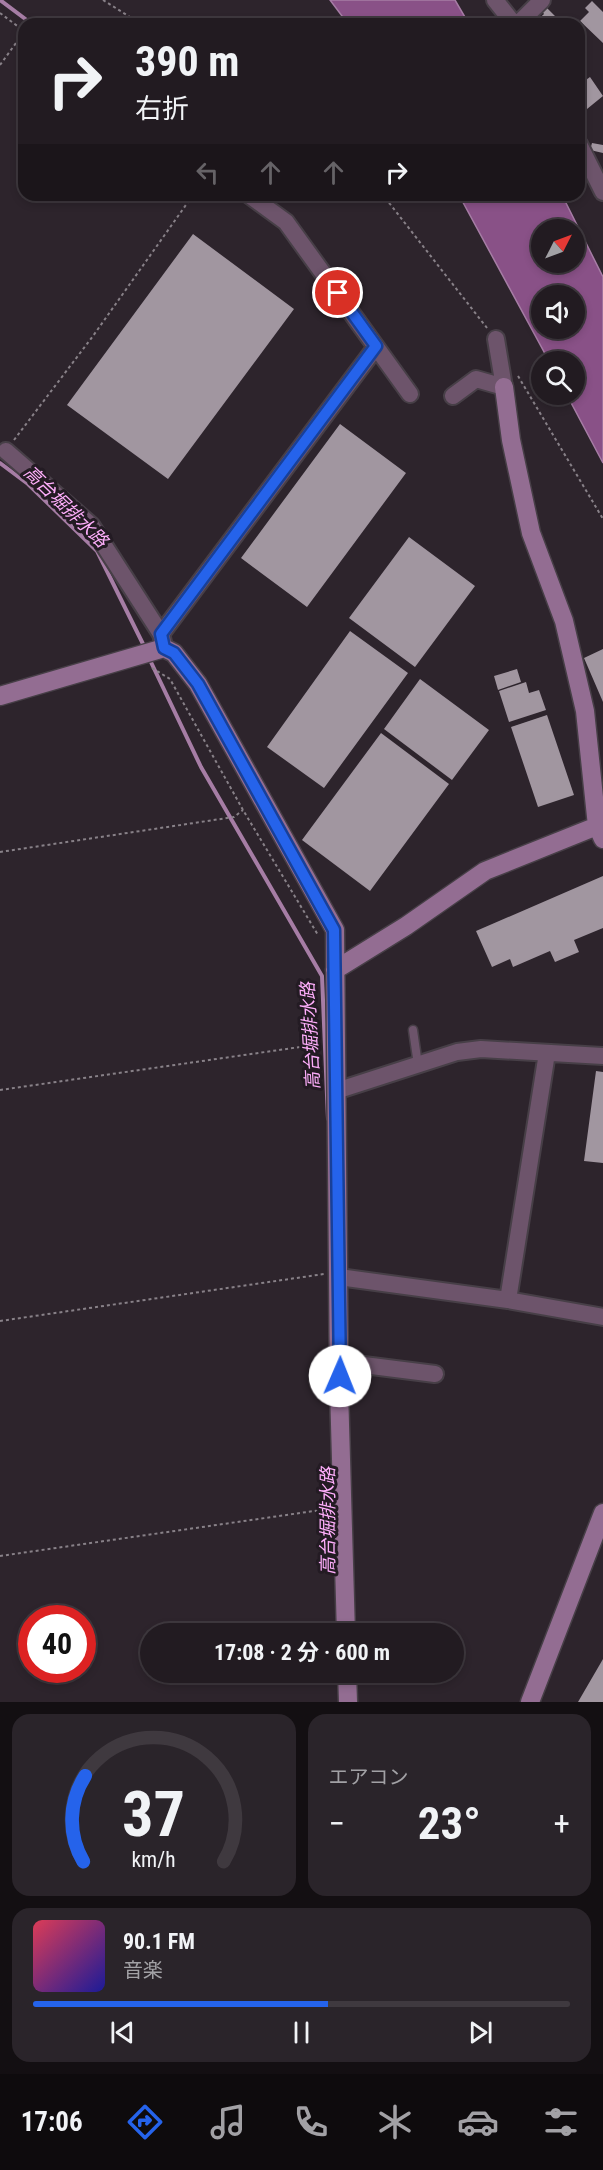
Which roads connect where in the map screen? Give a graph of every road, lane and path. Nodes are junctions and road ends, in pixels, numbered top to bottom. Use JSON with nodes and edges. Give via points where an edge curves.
{"nodes":[{"id":1,"x":103,"y":0,"type":"edge"},
{"id":2,"x":495,"y":0,"type":"edge"},
{"id":3,"x":542,"y":0,"type":"edge"},
{"id":4,"x":0,"y":13,"type":"edge"},
{"id":5,"x":132,"y":18,"type":"edge"},
{"id":6,"x":511,"y":18,"type":"edge"},
{"id":7,"x":522,"y":18,"type":"edge"},
{"id":8,"x":18,"y":27,"type":"edge"},
{"id":9,"x":18,"y":40,"type":"edge"},
{"id":10,"x":0,"y":65,"type":"edge"},
{"id":11,"x":585,"y":156,"type":"edge"},
{"id":12,"x":603,"y":192,"type":"edge"},
{"id":13,"x":190,"y":201,"type":"edge"},
{"id":14,"x":257,"y":201,"type":"edge"},
{"id":15,"x":496,"y":339,"type":"dead end"},
{"id":16,"x":376,"y":346,"type":"junction"},
{"id":17,"x":504,"y":387,"type":"junction"},
{"id":18,"x":410,"y":394,"type":"dead end"},
{"id":19,"x":453,"y":396,"type":"dead end"},
{"id":20,"x":6,"y":451,"type":"joint"},
{"id":21,"x":161,"y":644,"type":"junction"},
{"id":22,"x":0,"y":696,"type":"edge"},
{"id":23,"x":243,"y":810,"type":"junction"},
{"id":24,"x":600,"y":832,"type":"edge"},
{"id":25,"x":0,"y":852,"type":"edge"},
{"id":26,"x":335,"y":967,"type":"junction"},
{"id":27,"x":413,"y":1030,"type":"dead end"},
{"id":28,"x":336,"y":1042,"type":"junction"},
{"id":29,"x":547,"y":1053,"type":"junction"},
{"id":30,"x":603,"y":1056,"type":"edge"},
{"id":31,"x":418,"y":1065,"type":"junction"},
{"id":32,"x":0,"y":1090,"type":"edge"},
{"id":33,"x":336,"y":1091,"type":"junction"},
{"id":34,"x":339,"y":1274,"type":"junction"},
{"id":35,"x":508,"y":1300,"type":"junction"},
{"id":36,"x":603,"y":1317,"type":"edge"},
{"id":37,"x":0,"y":1321,"type":"edge"},
{"id":38,"x":340,"y":1362,"type":"junction"},
{"id":39,"x":435,"y":1374,"type":"dead end"},
{"id":40,"x":342,"y":1507,"type":"junction"},
{"id":41,"x":603,"y":1513,"type":"edge"},
{"id":42,"x":0,"y":1556,"type":"edge"},
{"id":43,"x":346,"y":1623,"type":"edge"},
{"id":44,"x":347,"y":1683,"type":"edge"},
{"id":45,"x":348,"y":1702,"type":"edge"},
{"id":46,"x":530,"y":1702,"type":"edge"}],
"edges":[{"from":1,"to":5,"type":"path"},
{"from":2,"to":6,"type":"street"},
{"from":3,"to":7,"type":"street"},
{"from":4,"to":8,"type":"path"},
{"from":9,"to":10,"type":"path"},
{"from":11,"to":12,"type":"street"},
{"from":13,"to":20,"type":"path"},
{"from":14,"to":16,"type":"street","via":[[286,222]]},
{"from":15,"to":17,"type":"street"},
{"from":16,"to":18,"type":"street"},
{"from":16,"to":21,"type":"street"},
{"from":17,"to":19,"type":"street","via":[[476,379]]},
{"from":17,"to":24,"type":"street","via":[[531,533],[564,621],[585,711]]},
{"from":20,"to":21,"type":"street","via":[[91,525]]},
{"from":21,"to":22,"type":"street"},
{"from":21,"to":23,"type":"path","via":[[152,669],[170,679]]},
{"from":21,"to":26,"type":"street","via":[[174,653],[198,684],[325,910],[334,930]]},
{"from":23,"to":25,"type":"path","via":[[234,817]]},
{"from":23,"to":26,"type":"path"},
{"from":24,"to":26,"type":"street","via":[[485,871],[406,926]]},
{"from":26,"to":28,"type":"street"},
{"from":27,"to":31,"type":"lane"},
{"from":28,"to":32,"type":"path"},
{"from":28,"to":33,"type":"street"},
{"from":29,"to":30,"type":"street"},
{"from":29,"to":31,"type":"street","via":[[481,1049]]},
{"from":29,"to":35,"type":"street"},
{"from":31,"to":33,"type":"street"},
{"from":33,"to":34,"type":"street"},
{"from":34,"to":35,"type":"street"},
{"from":34,"to":37,"type":"path"},
{"from":34,"to":38,"type":"street"},
{"from":35,"to":36,"type":"street"},
{"from":38,"to":39,"type":"street"},
{"from":38,"to":40,"type":"street"},
{"from":40,"to":42,"type":"path"},
{"from":40,"to":43,"type":"street"},
{"from":41,"to":46,"type":"street"},
{"from":44,"to":45,"type":"street"}]}
